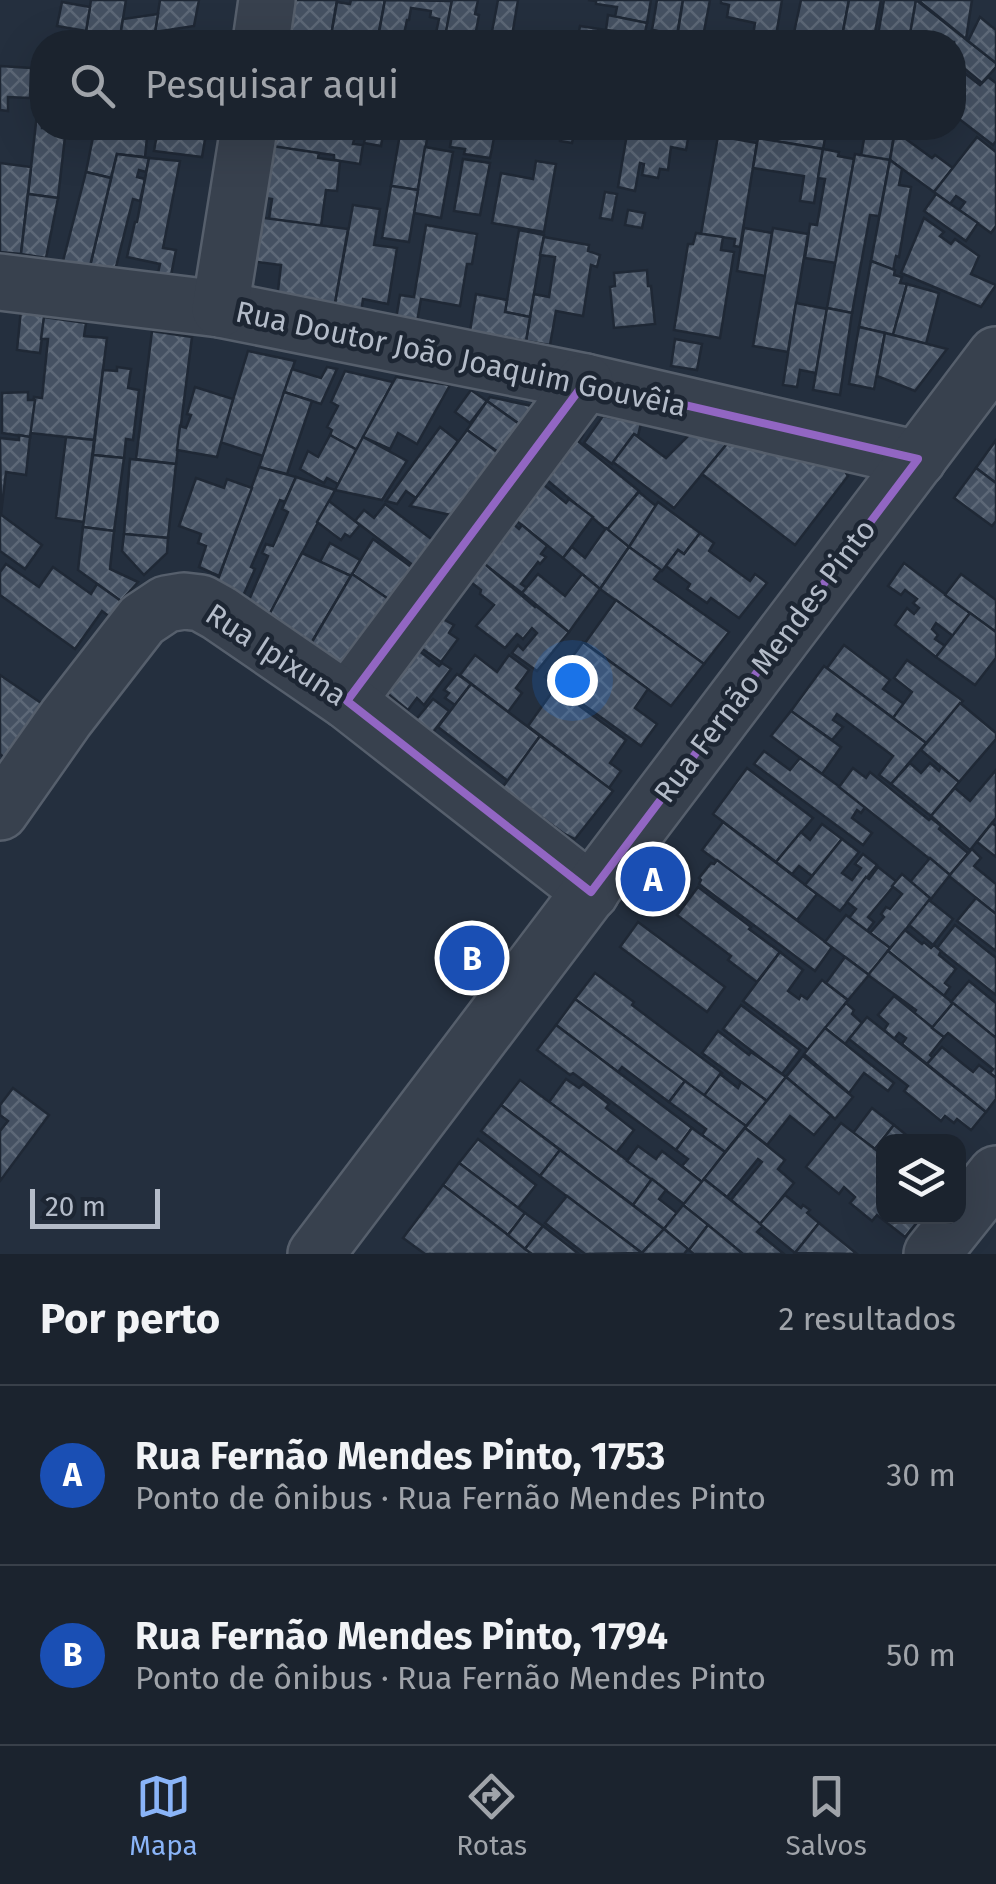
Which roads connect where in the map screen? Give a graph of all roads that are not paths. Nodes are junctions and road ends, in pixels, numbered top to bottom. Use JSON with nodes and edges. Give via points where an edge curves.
{"nodes":[{"id":1,"x":267,"y":0,"type":"edge"},
{"id":2,"x":263,"y":30,"type":"edge"},
{"id":3,"x":247,"y":140,"type":"edge"},
{"id":4,"x":0,"y":282,"type":"edge"},
{"id":5,"x":220,"y":310,"type":"junction"},
{"id":6,"x":996,"y":355,"type":"edge"},
{"id":7,"x":585,"y":382,"type":"junction"},
{"id":8,"x":918,"y":459,"type":"junction"},
{"id":9,"x":348,"y":701,"type":"junction"},
{"id":10,"x":0,"y":812,"type":"edge"},
{"id":11,"x":591,"y":892,"type":"junction"},
{"id":12,"x":994,"y":1179,"type":"edge"},
{"id":13,"x":316,"y":1254,"type":"edge"},
{"id":14,"x":932,"y":1254,"type":"edge"}],
"edges":[{"from":1,"to":2,"type":"street"},
{"from":3,"to":5,"type":"street"},
{"from":4,"to":5,"type":"street","name":"Rua Doutor João Joaquim Gouvêia"},
{"from":5,"to":7,"type":"street","name":"Rua Doutor João Joaquim Gouvêia"},
{"from":6,"to":8,"type":"street","name":"Rua Fernão Mendes Pinto"},
{"from":7,"to":8,"type":"street","name":"Rua Doutor João Joaquim Gouvêia"},
{"from":7,"to":9,"type":"street"},
{"from":8,"to":11,"type":"street","name":"Rua Fernão Mendes Pinto"},
{"from":9,"to":10,"type":"street","name":"Rua Ipixuna","via":[[220,613],[184,601],[166,604],[142,620]]},
{"from":9,"to":11,"type":"street","name":"Rua Ipixuna"},
{"from":11,"to":13,"type":"street","name":"Rua Fernão Mendes Pinto"},
{"from":12,"to":14,"type":"street"}]}
